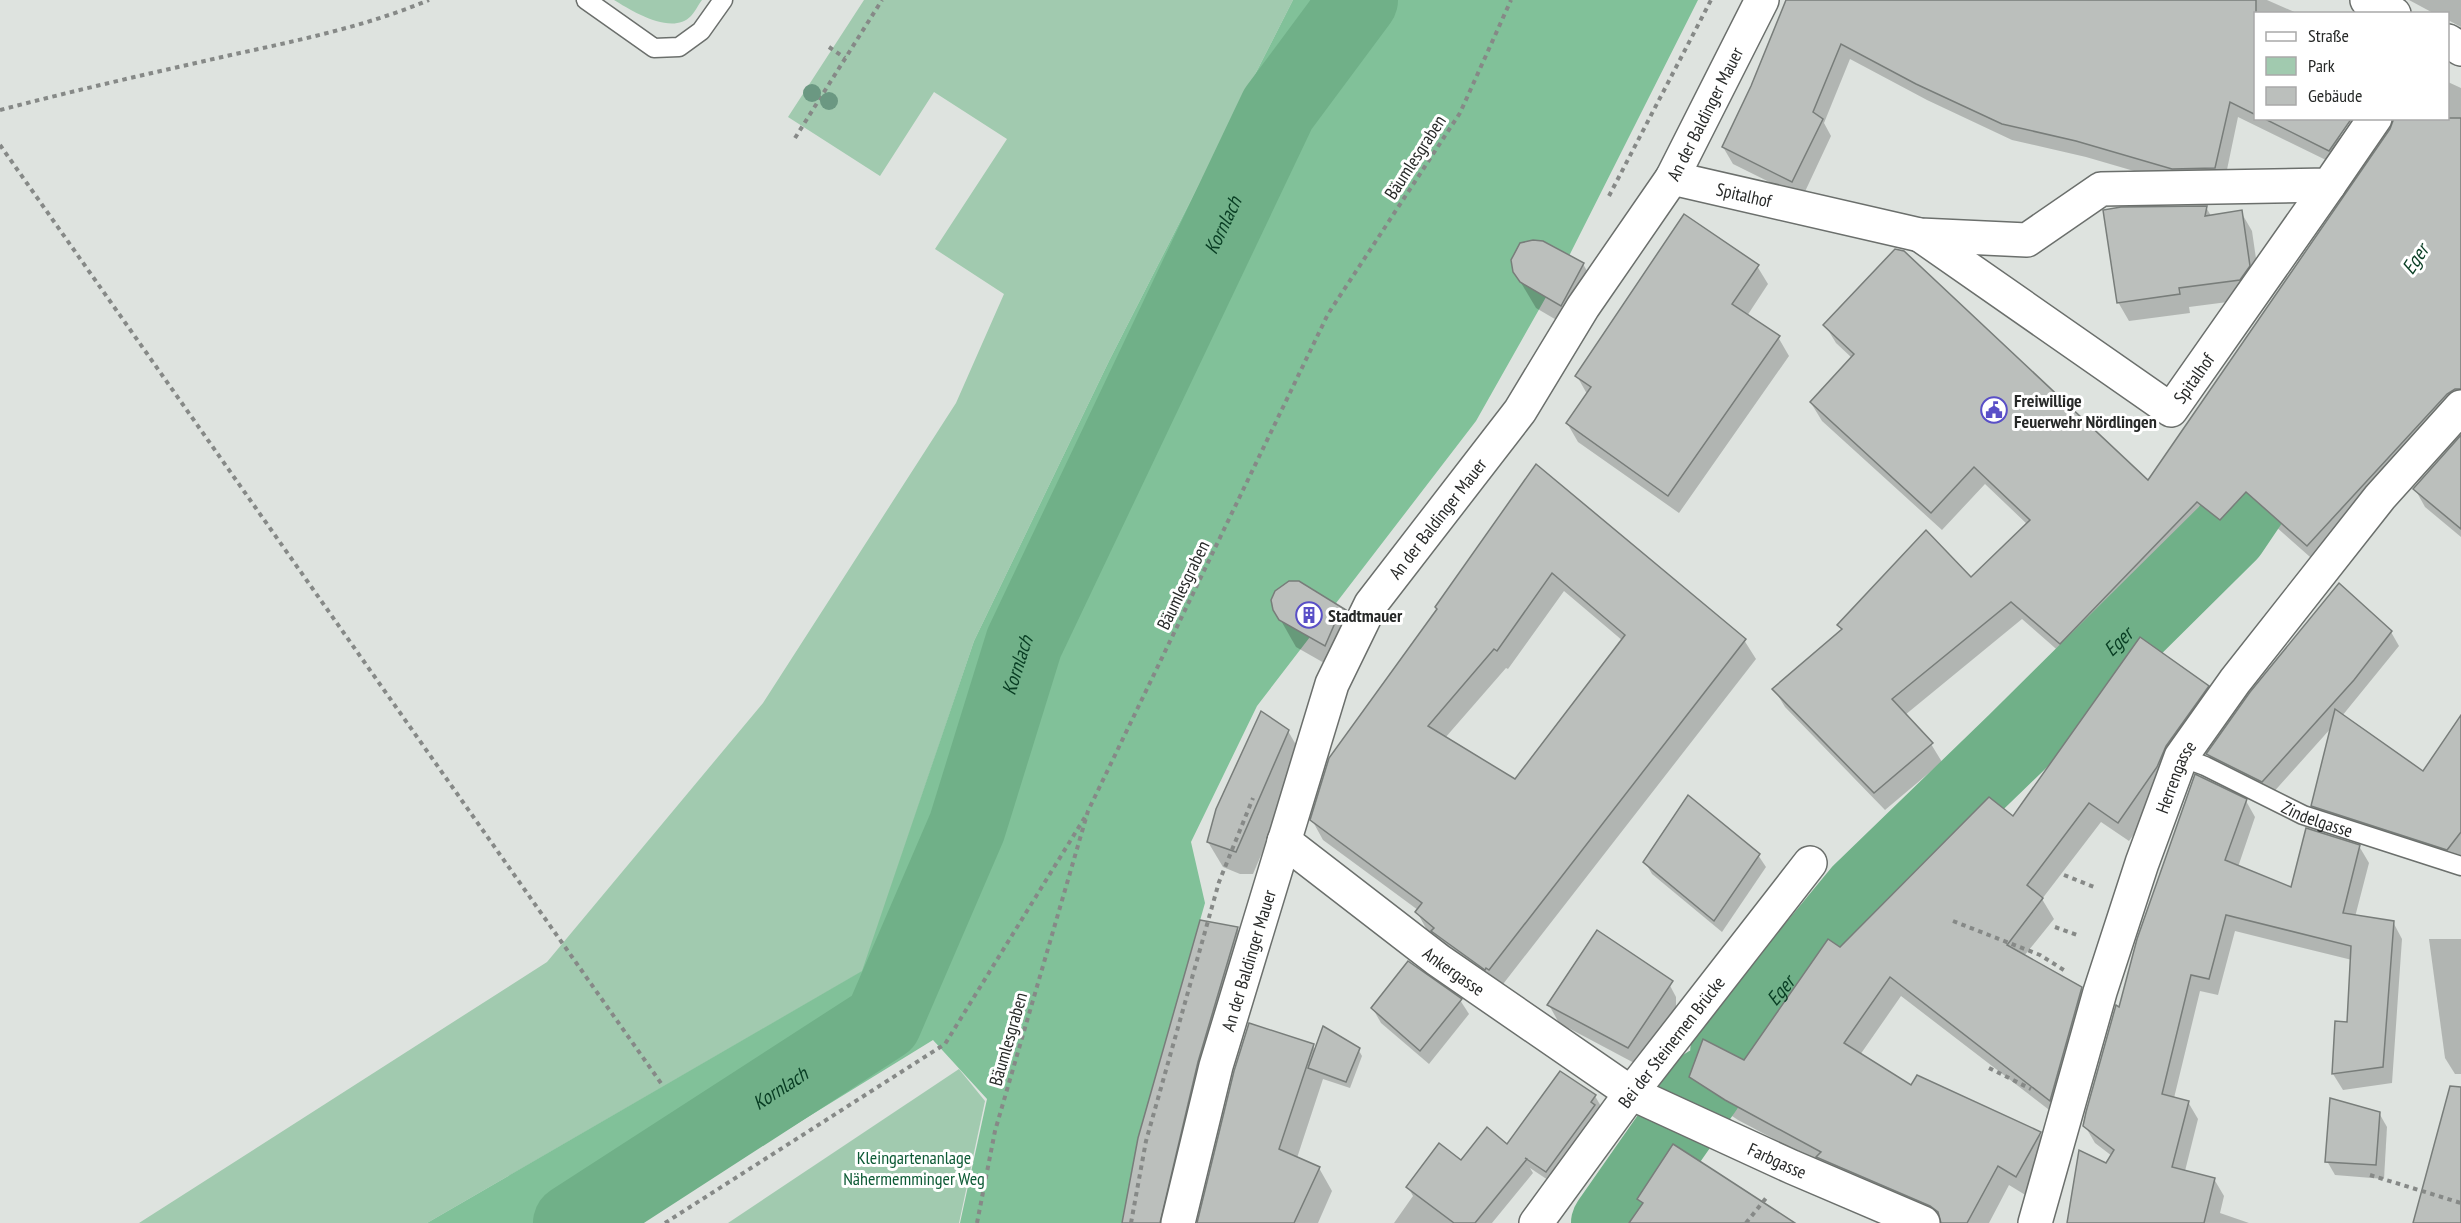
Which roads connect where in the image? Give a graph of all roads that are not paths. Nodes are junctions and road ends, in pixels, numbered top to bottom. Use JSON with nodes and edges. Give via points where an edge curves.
{"nodes":[{"id":1,"x":586,"y":0,"type":"edge"},
{"id":2,"x":723,"y":0,"type":"edge"},
{"id":3,"x":1762,"y":0,"type":"edge"},
{"id":4,"x":2367,"y":0,"type":"edge"},
{"id":5,"x":2390,"y":12,"type":"edge"},
{"id":6,"x":2374,"y":120,"type":"edge"},
{"id":7,"x":1672,"y":178,"type":"junction"},
{"id":8,"x":2329,"y":185,"type":"junction"},
{"id":9,"x":1920,"y":235,"type":"junction"},
{"id":10,"x":2461,"y":407,"type":"edge"},
{"id":11,"x":2181,"y":757,"type":"junction"},
{"id":12,"x":1284,"y":841,"type":"junction"},
{"id":13,"x":1810,"y":863,"type":"dead end"},
{"id":14,"x":2461,"y":866,"type":"edge"},
{"id":15,"x":1631,"y":1093,"type":"junction"},
{"id":16,"x":1178,"y":1223,"type":"edge"},
{"id":17,"x":1536,"y":1223,"type":"edge"},
{"id":18,"x":1923,"y":1223,"type":"edge"},
{"id":19,"x":2035,"y":1223,"type":"edge"}],
"edges":[{"from":1,"to":2,"type":"lane","via":[[654,48],[679,47],[701,31]]},
{"from":3,"to":7,"type":"street","name":"An der Baldinger Mauer"},
{"from":4,"to":5,"type":"street"},
{"from":6,"to":8,"type":"street","name":"Spitalhof"},
{"from":7,"to":9,"type":"street","name":"Spitalhof"},
{"from":7,"to":12,"type":"street","name":"An der Baldinger Mauer","via":[[1583,307],[1520,411],[1371,604],[1332,684]]},
{"from":8,"to":9,"type":"street","name":"Spitalhof","via":[[2101,189],[2027,240]]},
{"from":8,"to":9,"type":"street","name":"Spitalhof","via":[[2171,410]]},
{"from":10,"to":11,"type":"street","name":"Herrengasse","via":[[2373,507],[2235,681]]},
{"from":11,"to":14,"type":"lane","name":"Zindelgasse","via":[[2303,815]]},
{"from":11,"to":19,"type":"street","name":"Herrengasse","via":[[2100,992]]},
{"from":12,"to":15,"type":"street","name":"Ankergasse","via":[[1438,960]]},
{"from":12,"to":16,"type":"street","name":"An der Baldinger Mauer","via":[[1216,1066]]},
{"from":13,"to":15,"type":"street","name":"Bei der Steinernen Brücke"},
{"from":15,"to":17,"type":"street","name":"Bei der Steinernen Brücke"},
{"from":15,"to":18,"type":"street","name":"Farbgasse"}]}
